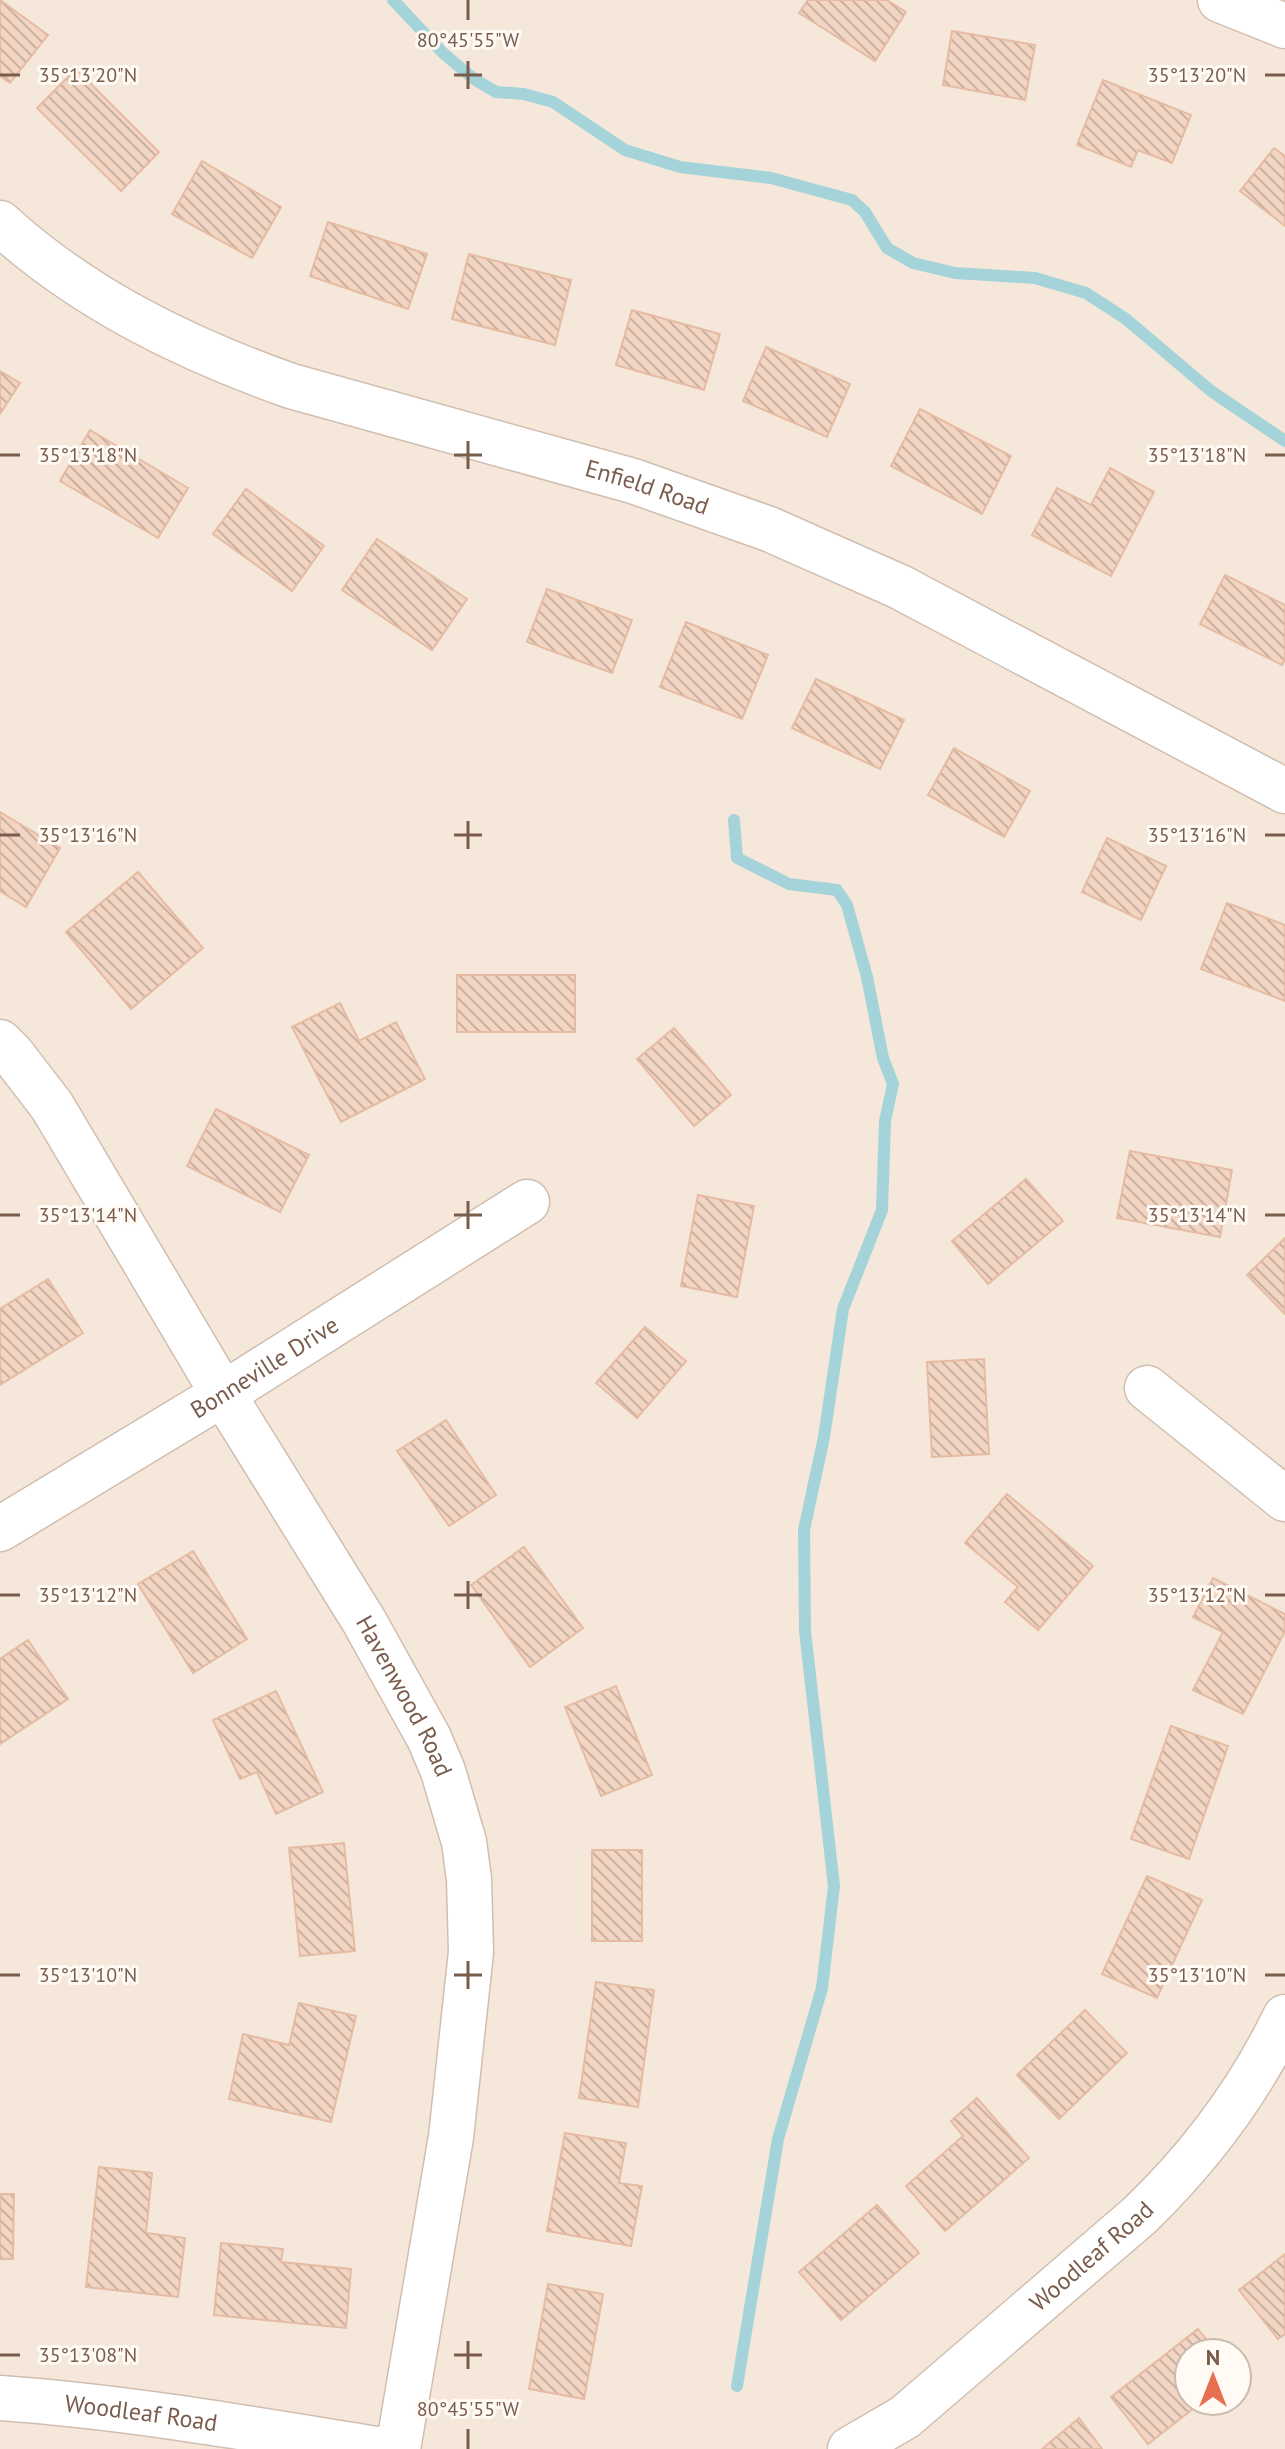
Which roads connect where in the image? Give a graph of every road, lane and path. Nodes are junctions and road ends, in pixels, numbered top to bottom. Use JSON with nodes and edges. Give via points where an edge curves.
{"nodes":[{"id":1,"x":1220,"y":0,"type":"edge"},
{"id":2,"x":1285,"y":26,"type":"edge"},
{"id":3,"x":0,"y":223,"type":"edge"},
{"id":4,"x":1285,"y":791,"type":"edge"},
{"id":5,"x":0,"y":1042,"type":"edge"},
{"id":6,"x":527,"y":1202,"type":"dead end"},
{"id":7,"x":1147,"y":1388,"type":"dead end"},
{"id":8,"x":223,"y":1394,"type":"junction"},
{"id":9,"x":1285,"y":1499,"type":"edge"},
{"id":10,"x":0,"y":1529,"type":"edge"},
{"id":11,"x":1285,"y":2017,"type":"edge"},
{"id":12,"x":0,"y":2398,"type":"edge"},
{"id":13,"x":377,"y":2449,"type":"edge"},
{"id":14,"x":398,"y":2449,"type":"edge"},
{"id":15,"x":850,"y":2449,"type":"edge"}],
"edges":[{"from":1,"to":2,"type":"street"},
{"from":3,"to":4,"type":"street","name":"Enfield Road","via":[[61,274],[149,326],[243,369],[633,481],[769,529],[900,587]]},
{"from":5,"to":8,"type":"street","name":"Havenwood Road","via":[[52,1106]]},
{"from":6,"to":8,"type":"street","name":"Bonneville Drive"},
{"from":7,"to":9,"type":"street"},
{"from":8,"to":10,"type":"street","name":"Bonneville Drive"},
{"from":8,"to":14,"type":"street","name":"Havenwood Road","via":[[364,1621],[429,1738],[464,1842],[470,1908],[468,1983],[451,2137]]},
{"from":11,"to":15,"type":"street","name":"Woodleaf Road","via":[[1226,2120],[1171,2186],[905,2417]]},
{"from":12,"to":13,"type":"street","name":"Woodleaf Road","via":[[189,2419]]}]}
